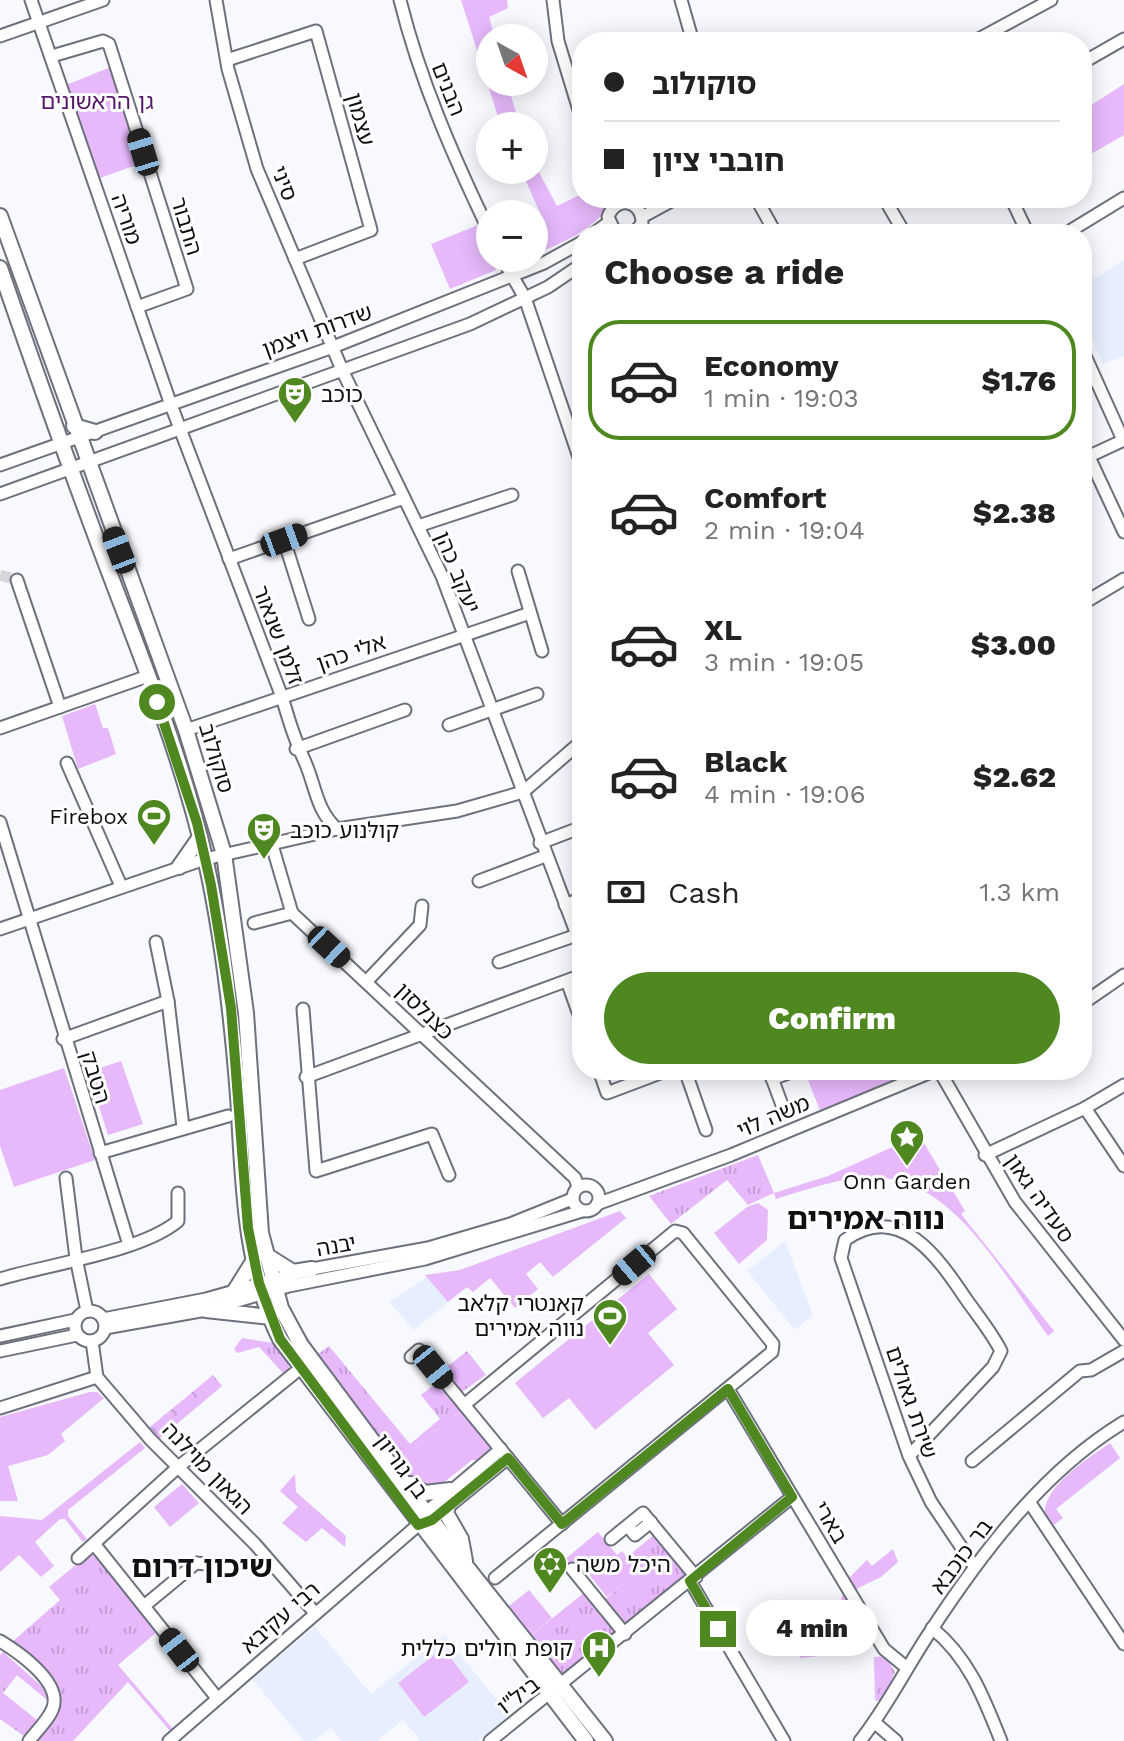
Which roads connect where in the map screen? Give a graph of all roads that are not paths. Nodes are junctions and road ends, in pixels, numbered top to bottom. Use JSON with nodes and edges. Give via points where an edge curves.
{"nodes":[{"id":1,"x":31,"y":0,"type":"edge"},
{"id":2,"x":103,"y":0,"type":"edge"},
{"id":3,"x":216,"y":0,"type":"edge"},
{"id":4,"x":553,"y":0,"type":"edge"},
{"id":5,"x":681,"y":0,"type":"edge"},
{"id":6,"x":1051,"y":0,"type":"edge"},
{"id":7,"x":404,"y":1,"type":"edge"},
{"id":8,"x":41,"y":22,"type":"junction"},
{"id":9,"x":690,"y":32,"type":"edge"},
{"id":10,"x":992,"y":32,"type":"edge"},
{"id":11,"x":0,"y":36,"type":"edge"},
{"id":12,"x":1124,"y":39,"type":"edge"},
{"id":13,"x":52,"y":56,"type":"junction"},
{"id":14,"x":1092,"y":57,"type":"edge"},
{"id":15,"x":227,"y":60,"type":"junction"},
{"id":16,"x":572,"y":87,"type":"edge"},
{"id":17,"x":1124,"y":198,"type":"edge"},
{"id":18,"x":476,"y":204,"type":"edge"},
{"id":19,"x":612,"y":208,"type":"edge"},
{"id":20,"x":640,"y":208,"type":"edge"},
{"id":21,"x":659,"y":208,"type":"edge"},
{"id":22,"x":0,"y":216,"type":"edge"},
{"id":23,"x":642,"y":217,"type":"junction"},
{"id":24,"x":608,"y":223,"type":"edge"},
{"id":25,"x":639,"y":224,"type":"edge"},
{"id":26,"x":1081,"y":224,"type":"edge"},
{"id":27,"x":572,"y":247,"type":"edge"},
{"id":28,"x":295,"y":259,"type":"junction"},
{"id":29,"x":0,"y":268,"type":"edge"},
{"id":30,"x":572,"y":270,"type":"edge"},
{"id":31,"x":509,"y":272,"type":"edge"},
{"id":32,"x":511,"y":275,"type":"junction"},
{"id":33,"x":525,"y":298,"type":"junction"},
{"id":34,"x":137,"y":307,"type":"junction"},
{"id":35,"x":333,"y":347,"type":"junction"},
{"id":36,"x":1092,"y":371,"type":"edge"},
{"id":37,"x":343,"y":372,"type":"junction"},
{"id":38,"x":171,"y":405,"type":"junction"},
{"id":39,"x":180,"y":430,"type":"junction"},
{"id":40,"x":76,"y":432,"type":"junction"},
{"id":41,"x":95,"y":432,"type":"joint"},
{"id":42,"x":572,"y":437,"type":"edge"},
{"id":43,"x":1124,"y":440,"type":"edge"},
{"id":44,"x":60,"y":444,"type":"junction"},
{"id":45,"x":1092,"y":455,"type":"edge"},
{"id":46,"x":87,"y":464,"type":"junction"},
{"id":47,"x":0,"y":465,"type":"edge"},
{"id":48,"x":70,"y":470,"type":"junction"},
{"id":49,"x":1092,"y":471,"type":"edge"},
{"id":50,"x":0,"y":494,"type":"edge"},
{"id":51,"x":512,"y":495,"type":"dead end"},
{"id":52,"x":404,"y":498,"type":"junction"},
{"id":53,"x":418,"y":526,"type":"junction"},
{"id":54,"x":1124,"y":532,"type":"edge"},
{"id":55,"x":284,"y":540,"type":"junction"},
{"id":56,"x":229,"y":559,"type":"junction"},
{"id":57,"x":518,"y":571,"type":"dead end"},
{"id":58,"x":1124,"y":579,"type":"edge"},
{"id":59,"x":17,"y":580,"type":"dead end"},
{"id":60,"x":1092,"y":598,"type":"edge"},
{"id":61,"x":530,"y":613,"type":"junction"},
{"id":62,"x":309,"y":619,"type":"dead end"},
{"id":63,"x":462,"y":635,"type":"junction"},
{"id":64,"x":542,"y":651,"type":"dead end"},
{"id":65,"x":148,"y":676,"type":"junction"},
{"id":66,"x":537,"y":694,"type":"dead end"},
{"id":67,"x":282,"y":697,"type":"junction"},
{"id":68,"x":60,"y":707,"type":"junction"},
{"id":69,"x":405,"y":710,"type":"dead end"},
{"id":70,"x":490,"y":710,"type":"junction"},
{"id":71,"x":449,"y":725,"type":"dead end"},
{"id":72,"x":0,"y":728,"type":"edge"},
{"id":73,"x":186,"y":730,"type":"junction"},
{"id":74,"x":296,"y":749,"type":"junction"},
{"id":75,"x":572,"y":750,"type":"edge"},
{"id":76,"x":67,"y":763,"type":"dead end"},
{"id":77,"x":523,"y":792,"type":"junction"},
{"id":78,"x":0,"y":822,"type":"edge"},
{"id":79,"x":337,"y":829,"type":"junction"},
{"id":80,"x":572,"y":831,"type":"edge"},
{"id":81,"x":200,"y":837,"type":"junction"},
{"id":82,"x":540,"y":843,"type":"junction"},
{"id":83,"x":272,"y":845,"type":"junction"},
{"id":84,"x":224,"y":854,"type":"junction"},
{"id":85,"x":545,"y":856,"type":"junction"},
{"id":86,"x":205,"y":859,"type":"junction"},
{"id":87,"x":179,"y":867,"type":"junction"},
{"id":88,"x":479,"y":881,"type":"dead end"},
{"id":89,"x":121,"y":886,"type":"junction"},
{"id":90,"x":572,"y":902,"type":"edge"},
{"id":91,"x":565,"y":905,"type":"junction"},
{"id":92,"x":422,"y":906,"type":"dead end"},
{"id":93,"x":292,"y":913,"type":"junction"},
{"id":94,"x":29,"y":919,"type":"junction"},
{"id":95,"x":572,"y":922,"type":"edge"},
{"id":96,"x":254,"y":923,"type":"dead end"},
{"id":97,"x":0,"y":929,"type":"edge"},
{"id":98,"x":572,"y":937,"type":"edge"},
{"id":99,"x":156,"y":942,"type":"dead end"},
{"id":100,"x":499,"y":962,"type":"dead end"},
{"id":101,"x":1124,"y":975,"type":"edge"},
{"id":102,"x":572,"y":979,"type":"edge"},
{"id":103,"x":567,"y":981,"type":"junction"},
{"id":104,"x":366,"y":982,"type":"junction"},
{"id":105,"x":572,"y":995,"type":"edge"},
{"id":106,"x":1092,"y":997,"type":"edge"},
{"id":107,"x":168,"y":1001,"type":"junction"},
{"id":108,"x":303,"y":1009,"type":"dead end"},
{"id":109,"x":423,"y":1037,"type":"junction"},
{"id":110,"x":63,"y":1039,"type":"junction"},
{"id":111,"x":306,"y":1077,"type":"junction"},
{"id":112,"x":602,"y":1080,"type":"edge"},
{"id":113,"x":641,"y":1080,"type":"edge"},
{"id":114,"x":688,"y":1080,"type":"edge"},
{"id":115,"x":773,"y":1080,"type":"edge"},
{"id":116,"x":914,"y":1080,"type":"edge"},
{"id":117,"x":944,"y":1080,"type":"edge"},
{"id":118,"x":1124,"y":1085,"type":"edge"},
{"id":119,"x":1085,"y":1108,"type":"junction"},
{"id":120,"x":785,"y":1113,"type":"dead end"},
{"id":121,"x":228,"y":1116,"type":"dead end"},
{"id":122,"x":183,"y":1127,"type":"junction"},
{"id":123,"x":706,"y":1130,"type":"dead end"},
{"id":124,"x":100,"y":1153,"type":"junction"},
{"id":125,"x":985,"y":1155,"type":"junction"},
{"id":126,"x":1124,"y":1166,"type":"edge"},
{"id":127,"x":449,"y":1175,"type":"dead end"},
{"id":128,"x":66,"y":1178,"type":"dead end"},
{"id":129,"x":594,"y":1188,"type":"junction"},
{"id":130,"x":178,"y":1193,"type":"dead end"},
{"id":131,"x":575,"y":1193,"type":"junction"},
{"id":132,"x":624,"y":1195,"type":"junction"},
{"id":133,"x":597,"y":1204,"type":"junction"},
{"id":134,"x":582,"y":1211,"type":"junction"},
{"id":135,"x":129,"y":1245,"type":"junction"},
{"id":136,"x":260,"y":1257,"type":"junction"},
{"id":137,"x":76,"y":1258,"type":"junction"},
{"id":138,"x":312,"y":1269,"type":"junction"},
{"id":139,"x":1,"y":1274,"type":"edge"},
{"id":140,"x":272,"y":1287,"type":"junction"},
{"id":141,"x":234,"y":1292,"type":"junction"},
{"id":142,"x":206,"y":1310,"type":"junction"},
{"id":143,"x":87,"y":1311,"type":"junction"},
{"id":144,"x":276,"y":1312,"type":"junction"},
{"id":145,"x":75,"y":1320,"type":"junction"},
{"id":146,"x":104,"y":1324,"type":"junction"},
{"id":147,"x":77,"y":1335,"type":"junction"},
{"id":148,"x":0,"y":1336,"type":"edge"},
{"id":149,"x":1124,"y":1340,"type":"edge"},
{"id":150,"x":92,"y":1341,"type":"junction"},
{"id":151,"x":0,"y":1351,"type":"edge"},
{"id":152,"x":1124,"y":1351,"type":"edge"},
{"id":153,"x":420,"y":1361,"type":"dead end"},
{"id":154,"x":302,"y":1367,"type":"junction"},
{"id":155,"x":97,"y":1377,"type":"junction"},
{"id":156,"x":728,"y":1389,"type":"junction"},
{"id":157,"x":464,"y":1405,"type":"junction"},
{"id":158,"x":0,"y":1408,"type":"edge"},
{"id":159,"x":1124,"y":1422,"type":"edge"},
{"id":160,"x":505,"y":1453,"type":"junction"},
{"id":161,"x":909,"y":1456,"type":"junction"},
{"id":162,"x":972,"y":1461,"type":"dead end"},
{"id":163,"x":177,"y":1468,"type":"junction"},
{"id":164,"x":401,"y":1477,"type":"junction"},
{"id":165,"x":450,"y":1490,"type":"junction"},
{"id":166,"x":792,"y":1497,"type":"junction"},
{"id":167,"x":1030,"y":1503,"type":"junction"},
{"id":168,"x":448,"y":1506,"type":"junction"},
{"id":169,"x":425,"y":1518,"type":"junction"},
{"id":170,"x":562,"y":1524,"type":"junction"},
{"id":171,"x":611,"y":1539,"type":"dead end"},
{"id":172,"x":95,"y":1545,"type":"junction"},
{"id":173,"x":78,"y":1558,"type":"dead end"},
{"id":174,"x":206,"y":1564,"type":"dead end"},
{"id":175,"x":466,"y":1566,"type":"junction"},
{"id":176,"x":974,"y":1566,"type":"junction"},
{"id":177,"x":572,"y":1569,"type":"dead end"},
{"id":178,"x":495,"y":1578,"type":"dead end"},
{"id":179,"x":693,"y":1579,"type":"junction"},
{"id":180,"x":144,"y":1606,"type":"junction"},
{"id":181,"x":315,"y":1613,"type":"junction"},
{"id":182,"x":932,"y":1628,"type":"junction"},
{"id":183,"x":625,"y":1634,"type":"junction"},
{"id":184,"x":0,"y":1643,"type":"edge"},
{"id":185,"x":1124,"y":1644,"type":"edge"},
{"id":186,"x":907,"y":1668,"type":"junction"},
{"id":187,"x":556,"y":1691,"type":"junction"},
{"id":188,"x":217,"y":1698,"type":"junction"},
{"id":189,"x":874,"y":1722,"type":"junction"},
{"id":190,"x":777,"y":1737,"type":"edge"},
{"id":191,"x":29,"y":1741,"type":"edge"},
{"id":192,"x":169,"y":1741,"type":"edge"},
{"id":193,"x":490,"y":1741,"type":"edge"},
{"id":194,"x":586,"y":1741,"type":"edge"},
{"id":195,"x":605,"y":1741,"type":"edge"},
{"id":196,"x":860,"y":1741,"type":"edge"},
{"id":197,"x":896,"y":1741,"type":"edge"},
{"id":198,"x":1001,"y":1741,"type":"edge"}],
"edges":[{"from":1,"to":8,"type":"street","name":"מוריה"},
{"from":2,"to":8,"type":"street"},
{"from":3,"to":15,"type":"street","name":"סיני"},
{"from":4,"to":16,"type":"street"},
{"from":5,"to":9,"type":"street"},
{"from":6,"to":10,"type":"street"},
{"from":7,"to":18,"type":"street","name":"הבנים","via":[[416,62]]},
{"from":8,"to":11,"type":"street"},
{"from":8,"to":13,"type":"street","name":"מוריה"},
{"from":12,"to":14,"type":"street"},
{"from":13,"to":34,"type":"street","name":"מוריה"},
{"from":13,"to":34,"type":"street","name":"התבור","via":[[92,43],[109,44],[187,289]]},
{"from":15,"to":28,"type":"street","name":"סיני","via":[[257,169]]},
{"from":15,"to":28,"type":"street","name":"עצמון","via":[[316,31],[371,230]]},
{"from":17,"to":26,"type":"street"},
{"from":19,"to":24,"type":"street"},
{"from":20,"to":23,"type":"street"},
{"from":21,"to":23,"type":"street"},
{"from":22,"to":40,"type":"main road","name":"סוקולוב"},
{"from":23,"to":25,"type":"street"},
{"from":27,"to":32,"type":"street","name":"שדרות ויצמן"},
{"from":28,"to":35,"type":"street","name":"סיני"},
{"from":29,"to":44,"type":"main road","name":"סוקולוב"},
{"from":30,"to":33,"type":"street"},
{"from":31,"to":32,"type":"street"},
{"from":32,"to":33,"type":"street"},
{"from":32,"to":35,"type":"street","name":"שדרות ויצמן"},
{"from":33,"to":37,"type":"street"},
{"from":33,"to":42,"type":"street"},
{"from":34,"to":38,"type":"street","name":"מוריה"},
{"from":35,"to":37,"type":"street","name":"סיני"},
{"from":35,"to":38,"type":"street","name":"שדרות ויצמן"},
{"from":36,"to":43,"type":"street"},
{"from":37,"to":39,"type":"street"},
{"from":37,"to":52,"type":"street","name":"יעקב כהן"},
{"from":38,"to":39,"type":"street","name":"זלמן שנאור"},
{"from":38,"to":41,"type":"street","name":"שדרות ויצמן"},
{"from":39,"to":46,"type":"street"},
{"from":39,"to":56,"type":"street","name":"זלמן שנאור"},
{"from":40,"to":41,"type":"main road"},
{"from":40,"to":44,"type":"street"},
{"from":40,"to":46,"type":"main road","name":"סוקולוב"},
{"from":43,"to":45,"type":"street"},
{"from":44,"to":47,"type":"street"},
{"from":44,"to":48,"type":"main road","name":"סוקולוב"},
{"from":46,"to":48,"type":"street"},
{"from":46,"to":73,"type":"main road","name":"סוקולוב"},
{"from":48,"to":50,"type":"street"},
{"from":48,"to":65,"type":"main road","name":"סוקולוב"},
{"from":49,"to":54,"type":"street"},
{"from":51,"to":53,"type":"street"},
{"from":52,"to":53,"type":"street","name":"יעקב כהן"},
{"from":52,"to":55,"type":"street"},
{"from":53,"to":63,"type":"street","name":"יעקב כהן"},
{"from":55,"to":56,"type":"street"},
{"from":55,"to":62,"type":"street"},
{"from":56,"to":67,"type":"street","name":"זלמן שנאור"},
{"from":57,"to":61,"type":"street"},
{"from":58,"to":60,"type":"street"},
{"from":59,"to":68,"type":"street"},
{"from":61,"to":63,"type":"street","name":"אלי כהן"},
{"from":61,"to":64,"type":"street"},
{"from":63,"to":67,"type":"street","name":"אלי כהן"},
{"from":63,"to":70,"type":"street","name":"יעקב כהן"},
{"from":65,"to":68,"type":"street"},
{"from":65,"to":81,"type":"main road","name":"סוקולוב"},
{"from":66,"to":70,"type":"street"},
{"from":67,"to":73,"type":"street","name":"אלי כהן"},
{"from":67,"to":74,"type":"street","name":"זלמן שנאור"},
{"from":68,"to":72,"type":"street"},
{"from":69,"to":74,"type":"street"},
{"from":70,"to":71,"type":"street"},
{"from":70,"to":77,"type":"street","name":"יעקב כהן"},
{"from":73,"to":84,"type":"main road","name":"סוקולוב"},
{"from":74,"to":79,"type":"street","name":"זלמן שנאור","via":[[324,816]]},
{"from":75,"to":77,"type":"street"},
{"from":76,"to":89,"type":"street"},
{"from":77,"to":79,"type":"street","via":[[457,811]]},
{"from":77,"to":82,"type":"street","name":"יעקב כהן"},
{"from":78,"to":94,"type":"street","name":"הטבק"},
{"from":79,"to":83,"type":"street"},
{"from":80,"to":82,"type":"street"},
{"from":81,"to":86,"type":"main road","name":"סוקולוב"},
{"from":81,"to":87,"type":"main road"},
{"from":82,"to":85,"type":"street","name":"יעקב כהן"},
{"from":83,"to":84,"type":"street"},
{"from":83,"to":93,"type":"street"},
{"from":84,"to":86,"type":"street"},
{"from":84,"to":136,"type":"main road","name":"סוקולוב","via":[[246,1013]]},
{"from":85,"to":88,"type":"street"},
{"from":85,"to":91,"type":"street","name":"יעקב כהן"},
{"from":86,"to":87,"type":"street"},
{"from":86,"to":136,"type":"main road","name":"סוקולוב","via":[[231,1008],[248,1228]]},
{"from":87,"to":89,"type":"street"},
{"from":89,"to":94,"type":"street"},
{"from":90,"to":91,"type":"street"},
{"from":91,"to":95,"type":"street","name":"יעקב כהן"},
{"from":92,"to":104,"type":"street","via":[[420,925]]},
{"from":93,"to":96,"type":"street"},
{"from":93,"to":104,"type":"street","name":"כצנלסון"},
{"from":94,"to":97,"type":"street"},
{"from":94,"to":110,"type":"street","name":"הטבק"},
{"from":98,"to":100,"type":"street"},
{"from":99,"to":107,"type":"street"},
{"from":101,"to":106,"type":"street"},
{"from":102,"to":103,"type":"street"},
{"from":103,"to":105,"type":"street"},
{"from":103,"to":109,"type":"street"},
{"from":104,"to":109,"type":"street","name":"כצנלסון"},
{"from":107,"to":110,"type":"street"},
{"from":107,"to":122,"type":"street"},
{"from":108,"to":111,"type":"street"},
{"from":109,"to":111,"type":"street"},
{"from":109,"to":131,"type":"street","name":"כצנלסון","via":[[575,1178]]},
{"from":110,"to":124,"type":"street","name":"הטבק"},
{"from":111,"to":127,"type":"street","via":[[316,1171],[432,1134]]},
{"from":112,"to":113,"type":"street","via":[[607,1093]]},
{"from":114,"to":123,"type":"street"},
{"from":115,"to":120,"type":"street"},
{"from":116,"to":132,"type":"street","name":"משה לוי"},
{"from":117,"to":125,"type":"street","name":"סעדיה גאון"},
{"from":118,"to":119,"type":"street"},
{"from":119,"to":125,"type":"street"},
{"from":119,"to":126,"type":"street"},
{"from":121,"to":122,"type":"street"},
{"from":122,"to":124,"type":"street"},
{"from":124,"to":135,"type":"street","name":"הטבק"},
{"from":125,"to":149,"type":"street","name":"סעדיה גאון","via":[[1023,1213]]},
{"from":128,"to":137,"type":"street"},
{"from":129,"to":131,"type":"street"},
{"from":129,"to":132,"type":"street"},
{"from":129,"to":133,"type":"street"},
{"from":130,"to":135,"type":"street","via":[[178,1221]]},
{"from":131,"to":134,"type":"street","name":"כצנלסון"},
{"from":131,"to":138,"type":"street","name":"יבנה","via":[[510,1224],[428,1248]]},
{"from":132,"to":133,"type":"street","name":"משה לוי"},
{"from":133,"to":134,"type":"street","name":"משה לוי"},
{"from":134,"to":140,"type":"street","via":[[425,1259]]},
{"from":135,"to":137,"type":"street"},
{"from":136,"to":138,"type":"main road","via":[[293,1272]]},
{"from":136,"to":140,"type":"main road","name":"סוקולוב"},
{"from":136,"to":141,"type":"main road"},
{"from":137,"to":139,"type":"street"},
{"from":137,"to":143,"type":"street"},
{"from":138,"to":140,"type":"street","name":"יבנה"},
{"from":140,"to":141,"type":"street","name":"יבנה"},
{"from":140,"to":142,"type":"street"},
{"from":140,"to":144,"type":"main road","name":"בן גוריון"},
{"from":140,"to":144,"type":"main road"},
{"from":141,"to":146,"type":"street","name":"יבנה"},
{"from":142,"to":144,"type":"main road"},
{"from":142,"to":146,"type":"street"},
{"from":143,"to":145,"type":"street"},
{"from":143,"to":146,"type":"street","via":[[97,1312]]},
{"from":144,"to":154,"type":"main road","name":"בן גוריון","via":[[280,1339]]},
{"from":144,"to":164,"type":"main road","name":"בן גוריון"},
{"from":145,"to":147,"type":"street"},
{"from":145,"to":148,"type":"street"},
{"from":146,"to":150,"type":"street","via":[[100,1337]]},
{"from":147,"to":150,"type":"street"},
{"from":147,"to":151,"type":"street"},
{"from":150,"to":155,"type":"street"},
{"from":152,"to":162,"type":"street","via":[[1074,1375]]},
{"from":153,"to":157,"type":"street"},
{"from":154,"to":163,"type":"street"},
{"from":154,"to":169,"type":"main road","name":"בן גוריון"},
{"from":155,"to":158,"type":"street"},
{"from":155,"to":163,"type":"street","name":"הגאון מוילנה"},
{"from":156,"to":157,"type":"street","via":[[772,1352],[771,1340],[683,1233],[675,1231]]},
{"from":156,"to":166,"type":"street","name":"בארי"},
{"from":156,"to":170,"type":"street"},
{"from":157,"to":160,"type":"street"},
{"from":159,"to":167,"type":"street","name":"בר כוכבא","via":[[1084,1449]]},
{"from":160,"to":165,"type":"street"},
{"from":160,"to":168,"type":"street"},
{"from":160,"to":170,"type":"street"},
{"from":161,"to":161,"type":"street","name":"שירת גאולים","via":[[993,1367],[1001,1351],[926,1246],[899,1230],[879,1228],[845,1240],[841,1258]]},
{"from":161,"to":176,"type":"street","name":"שירת גאולים","via":[[931,1502]]},
{"from":163,"to":172,"type":"street"},
{"from":163,"to":181,"type":"street","name":"הגאון מוילנה","via":[[255,1544]]},
{"from":164,"to":165,"type":"main road","via":[[419,1491]]},
{"from":164,"to":169,"type":"main road","name":"בן גוריון"},
{"from":165,"to":169,"type":"street"},
{"from":166,"to":179,"type":"street","name":"ביל\"ו"},
{"from":166,"to":186,"type":"street","name":"בארי","via":[[884,1649]]},
{"from":167,"to":176,"type":"street","name":"בר כוכבא"},
{"from":167,"to":185,"type":"street"},
{"from":168,"to":169,"type":"street"},
{"from":168,"to":175,"type":"main road"},
{"from":169,"to":175,"type":"main road","name":"בן גוריון"},
{"from":169,"to":181,"type":"street","name":"רבי עקיבא"},
{"from":169,"to":187,"type":"main road","name":"בן גוריון"},
{"from":170,"to":178,"type":"street"},
{"from":171,"to":179,"type":"street","via":[[643,1513]]},
{"from":172,"to":173,"type":"street"},
{"from":172,"to":180,"type":"street"},
{"from":174,"to":180,"type":"street","via":[[196,1563]]},
{"from":175,"to":187,"type":"main road","name":"בן גוריון"},
{"from":176,"to":182,"type":"street","name":"בר כוכבא"},
{"from":177,"to":183,"type":"street"},
{"from":179,"to":183,"type":"street","name":"ביל\"ו"},
{"from":179,"to":190,"type":"street"},
{"from":180,"to":188,"type":"street"},
{"from":181,"to":188,"type":"street","name":"רבי עקיבא"},
{"from":182,"to":186,"type":"street","name":"בר כוכבא"},
{"from":182,"to":198,"type":"street","via":[[979,1684]]},
{"from":183,"to":187,"type":"street","name":"ביל\"ו"},
{"from":184,"to":191,"type":"street","via":[[43,1676],[54,1694],[53,1709]]},
{"from":186,"to":189,"type":"street","name":"בר כוכבא"},
{"from":187,"to":193,"type":"street","name":"ביל\"ו"},
{"from":187,"to":194,"type":"main road","name":"בן גוריון"},
{"from":187,"to":195,"type":"main road","name":"בן גוריון"},
{"from":188,"to":192,"type":"street","name":"רבי עקיבא"},
{"from":189,"to":196,"type":"street","name":"בר כוכבא"},
{"from":189,"to":197,"type":"street"}]}
